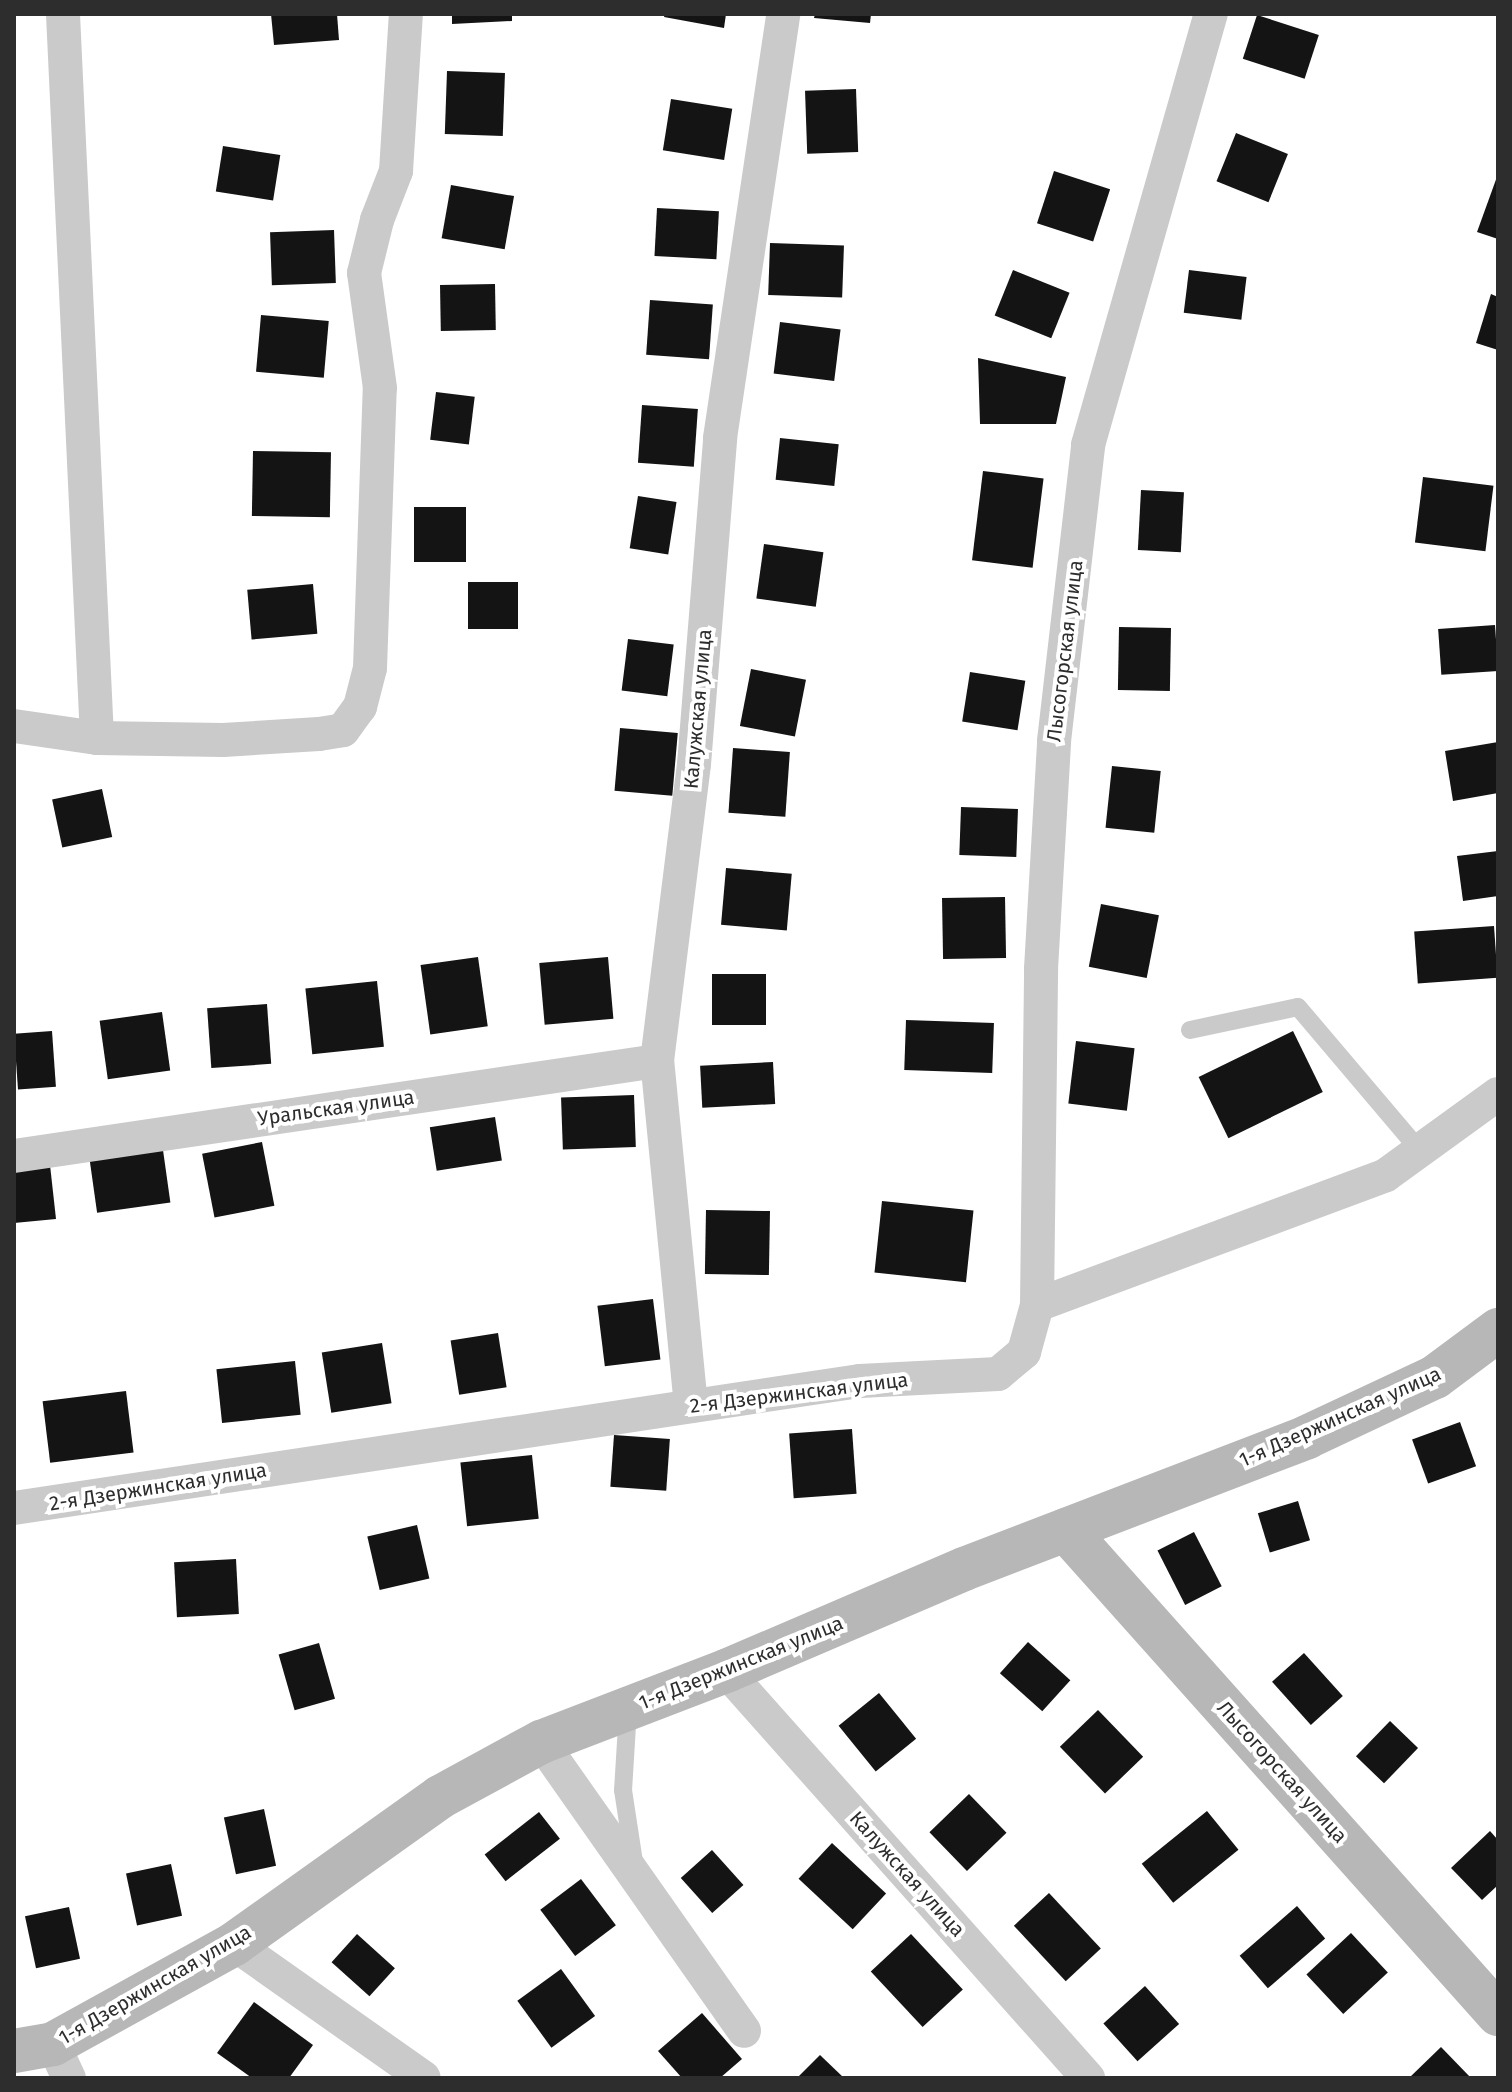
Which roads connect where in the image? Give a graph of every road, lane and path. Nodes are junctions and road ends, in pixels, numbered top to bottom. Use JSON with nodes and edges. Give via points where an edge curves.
{"nodes":[{"id":1,"x":63,"y":14,"type":"edge"},
{"id":2,"x":406,"y":14,"type":"edge"},
{"id":3,"x":783,"y":14,"type":"edge"},
{"id":4,"x":1211,"y":14,"type":"edge"},
{"id":5,"x":14,"y":726,"type":"edge"},
{"id":6,"x":97,"y":738,"type":"junction"},
{"id":7,"x":1190,"y":1030,"type":"dead end"},
{"id":8,"x":657,"y":1061,"type":"junction"},
{"id":9,"x":1498,"y":1094,"type":"edge"},
{"id":10,"x":1420,"y":1151,"type":"junction"},
{"id":11,"x":14,"y":1156,"type":"edge"},
{"id":12,"x":1037,"y":1305,"type":"junction"},
{"id":13,"x":1496,"y":1337,"type":"edge"},
{"id":14,"x":691,"y":1406,"type":"junction"},
{"id":15,"x":14,"y":1508,"type":"edge"},
{"id":16,"x":1066,"y":1530,"type":"junction"},
{"id":17,"x":726,"y":1671,"type":"junction"},
{"id":18,"x":628,"y":1709,"type":"junction"},
{"id":19,"x":541,"y":1742,"type":"junction"},
{"id":20,"x":636,"y":1876,"type":"junction"},
{"id":21,"x":234,"y":1944,"type":"junction"},
{"id":22,"x":1498,"y":2014,"type":"edge"},
{"id":23,"x":744,"y":2031,"type":"dead end"},
{"id":24,"x":45,"y":2058,"type":"edge"},
{"id":25,"x":424,"y":2078,"type":"edge"},
{"id":26,"x":1088,"y":2078,"type":"edge"}],
"edges":[{"from":1,"to":6,"type":"street"},
{"from":2,"to":6,"type":"street","via":[[396,171],[364,273],[380,388],[370,668],[360,707],[343,730],[319,734],[223,740]]},
{"from":3,"to":8,"type":"street","name":"Калужская улица","via":[[720,438],[694,764]]},
{"from":4,"to":12,"type":"street","name":"Лысогорская улица","via":[[1088,445],[1054,741],[1041,969]]},
{"from":5,"to":6,"type":"street"},
{"from":7,"to":10,"type":"lane","via":[[1298,1007]]},
{"from":8,"to":11,"type":"street","name":"Уральская улица"},
{"from":8,"to":14,"type":"street","name":"Калужская улица"},
{"from":9,"to":10,"type":"street"},
{"from":10,"to":12,"type":"street","via":[[1386,1175]]},
{"from":12,"to":14,"type":"street","name":"2-я Дзержинская улица","via":[[1024,1352],[998,1374],[860,1381]]},
{"from":13,"to":16,"type":"street","name":"1-я Дзержинская улица","via":[[1435,1377],[1307,1437]]},
{"from":14,"to":15,"type":"street","name":"2-я Дзержинская улица"},
{"from":16,"to":17,"type":"street","name":"1-я Дзержинская улица"},
{"from":16,"to":22,"type":"street","name":"Лысогорская улица"},
{"from":17,"to":18,"type":"street","name":"1-я Дзержинская улица"},
{"from":17,"to":26,"type":"street","name":"Калужская улица"},
{"from":18,"to":19,"type":"street","name":"1-я Дзержинская улица"},
{"from":18,"to":20,"type":"lane","via":[[623,1790]]},
{"from":19,"to":20,"type":"street"},
{"from":19,"to":21,"type":"street","name":"1-я Дзержинская улица","via":[[440,1797]]},
{"from":20,"to":23,"type":"street"},
{"from":21,"to":24,"type":"street","name":"1-я Дзержинская улица"},
{"from":21,"to":25,"type":"street"}]}
